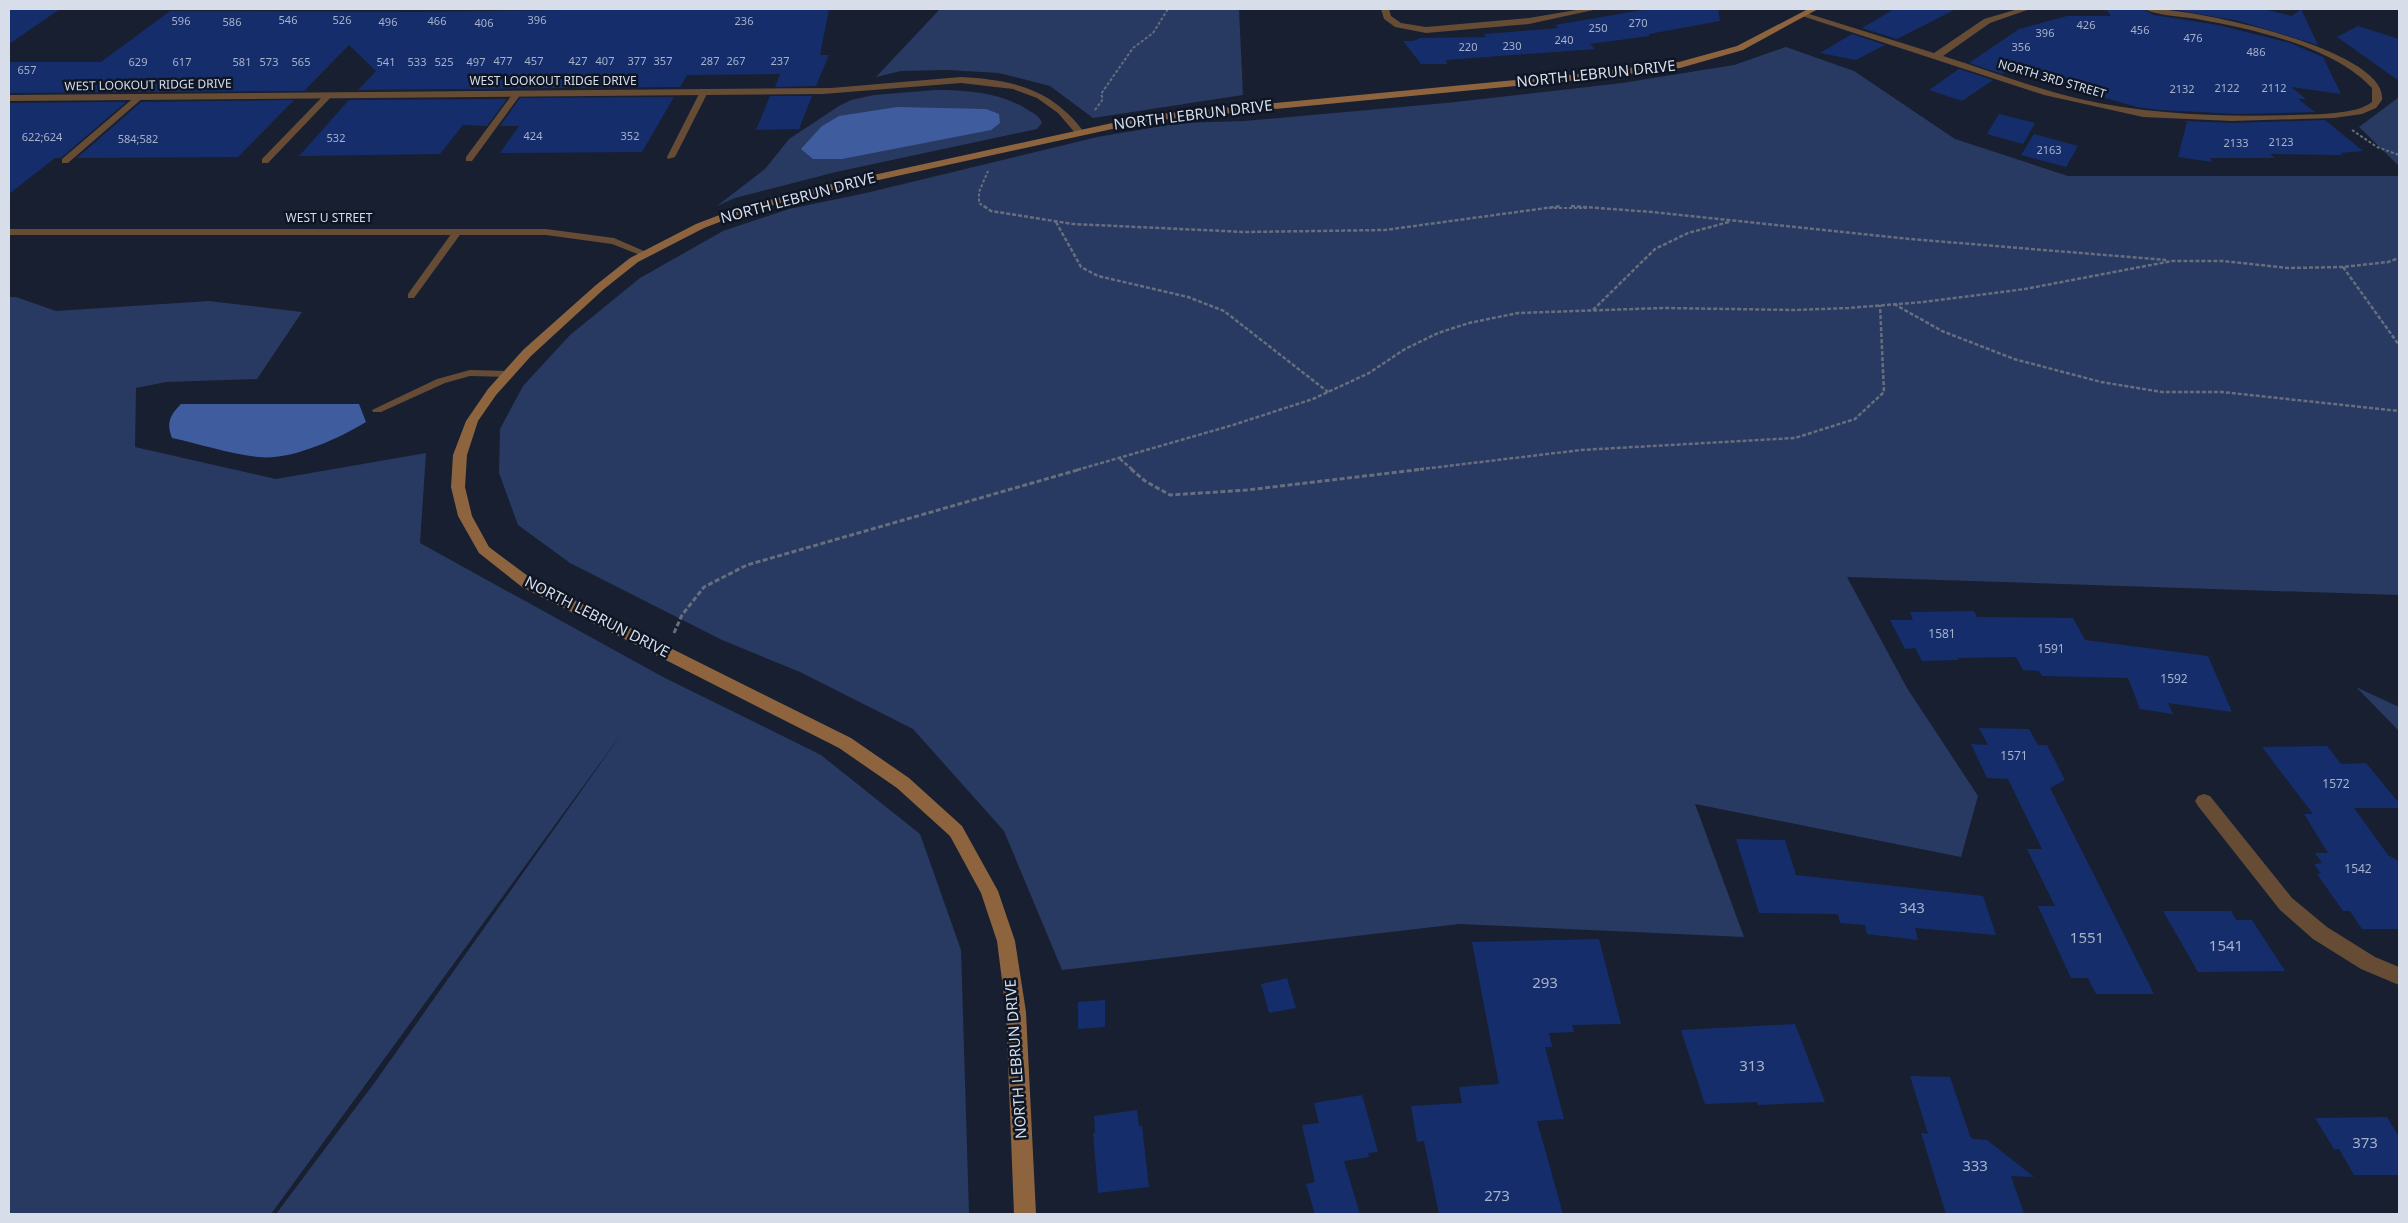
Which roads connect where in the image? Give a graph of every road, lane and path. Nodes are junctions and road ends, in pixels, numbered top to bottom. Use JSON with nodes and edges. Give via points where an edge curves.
{"nodes":[{"id":1,"x":1168,"y":9,"type":"edge"},
{"id":2,"x":1385,"y":9,"type":"edge"},
{"id":3,"x":1594,"y":9,"type":"edge"},
{"id":4,"x":1814,"y":9,"type":"edge"},
{"id":5,"x":2026,"y":9,"type":"edge"},
{"id":6,"x":2149,"y":9,"type":"edge"},
{"id":7,"x":1803,"y":15,"type":"junction"},
{"id":8,"x":1935,"y":57,"type":"junction"},
{"id":9,"x":704,"y":92,"type":"junction"},
{"id":10,"x":518,"y":94,"type":"junction"},
{"id":11,"x":329,"y":96,"type":"junction"},
{"id":12,"x":140,"y":97,"type":"junction"},
{"id":13,"x":9,"y":98,"type":"edge"},
{"id":14,"x":2334,"y":116,"type":"junction"},
{"id":15,"x":1071,"y":118,"type":"junction"},
{"id":16,"x":1079,"y":132,"type":"junction"},
{"id":17,"x":987,"y":152,"type":"junction"},
{"id":18,"x":2392,"y":154,"type":"junction"},
{"id":19,"x":2399,"y":155,"type":"edge"},
{"id":20,"x":672,"y":157,"type":"dead end"},
{"id":21,"x":469,"y":159,"type":"dead end"},
{"id":22,"x":2399,"y":160,"type":"edge"},
{"id":23,"x":66,"y":161,"type":"dead end"},
{"id":24,"x":266,"y":162,"type":"dead end"},
{"id":25,"x":1055,"y":221,"type":"junction"},
{"id":26,"x":1732,"y":221,"type":"junction"},
{"id":27,"x":9,"y":232,"type":"edge"},
{"id":28,"x":457,"y":232,"type":"junction"},
{"id":29,"x":645,"y":254,"type":"junction"},
{"id":30,"x":2399,"y":258,"type":"edge"},
{"id":31,"x":2172,"y":261,"type":"junction"},
{"id":32,"x":2343,"y":267,"type":"junction"},
{"id":33,"x":411,"y":296,"type":"dead end"},
{"id":34,"x":1894,"y":304,"type":"junction"},
{"id":35,"x":1880,"y":305,"type":"junction"},
{"id":36,"x":1592,"y":311,"type":"junction"},
{"id":37,"x":2399,"y":345,"type":"edge"},
{"id":38,"x":508,"y":374,"type":"junction"},
{"id":39,"x":1328,"y":392,"type":"junction"},
{"id":40,"x":378,"y":410,"type":"dead end"},
{"id":41,"x":2399,"y":411,"type":"edge"},
{"id":42,"x":1120,"y":458,"type":"junction"},
{"id":43,"x":666,"y":652,"type":"junction"},
{"id":44,"x":2204,"y":801,"type":"dead end"},
{"id":45,"x":2399,"y":976,"type":"edge"},
{"id":46,"x":1025,"y":1214,"type":"edge"}],
"edges":[{"from":1,"to":15,"type":"path","via":[[1153,34],[1134,48],[1101,94],[1104,99],[1093,114]]},
{"from":2,"to":3,"type":"street","via":[[1387,17],[1398,25],[1426,30],[1530,21]]},
{"from":4,"to":7,"type":"street","name":"NORTH LEBRUN DRIVE"},
{"from":5,"to":8,"type":"street","via":[[1987,21]]},
{"from":6,"to":14,"type":"street","name":"NORTH 3RD STREET","via":[[2194,16],[2266,34],[2324,52],[2357,68],[2376,88],[2378,101],[2359,113]]},
{"from":7,"to":8,"type":"street","name":"NORTH 3RD STREET"},
{"from":7,"to":16,"type":"street","name":"NORTH LEBRUN DRIVE","via":[[1740,48],[1680,65],[1205,111]]},
{"from":8,"to":14,"type":"street","name":"NORTH 3RD STREET","via":[[2058,96],[2132,112],[2209,117]]},
{"from":9,"to":10,"type":"street","name":"WEST LOOKOUT RIDGE DRIVE"},
{"from":9,"to":15,"type":"street","name":"WEST LOOKOUT RIDGE DRIVE","via":[[850,90],[942,80],[982,82],[1035,94],[1056,104]]},
{"from":9,"to":20,"type":"lane"},
{"from":10,"to":11,"type":"street","name":"WEST LOOKOUT RIDGE DRIVE"},
{"from":10,"to":21,"type":"lane"},
{"from":11,"to":12,"type":"street","name":"WEST LOOKOUT RIDGE DRIVE"},
{"from":11,"to":24,"type":"lane"},
{"from":12,"to":13,"type":"street","name":"WEST LOOKOUT RIDGE DRIVE"},
{"from":12,"to":23,"type":"lane"},
{"from":14,"to":18,"type":"path","via":[[2366,140]]},
{"from":15,"to":16,"type":"street","name":"WEST LOOKOUT RIDGE DRIVE"},
{"from":16,"to":17,"type":"street","name":"NORTH LEBRUN DRIVE"},
{"from":17,"to":25,"type":"path","via":[[989,168],[979,192],[979,203],[991,211]]},
{"from":17,"to":29,"type":"street","name":"NORTH LEBRUN DRIVE","via":[[738,211]]},
{"from":18,"to":19,"type":"path"},
{"from":18,"to":22,"type":"path"},
{"from":25,"to":26,"type":"path","via":[[1245,232],[1385,230],[1565,206]]},
{"from":25,"to":39,"type":"path","via":[[1081,267],[1098,276],[1188,297],[1224,311]]},
{"from":26,"to":31,"type":"path"},
{"from":26,"to":36,"type":"path","via":[[1688,233],[1655,249]]},
{"from":27,"to":28,"type":"street","name":"WEST U STREET"},
{"from":28,"to":29,"type":"street","name":"WEST U STREET","via":[[577,235],[614,241]]},
{"from":28,"to":33,"type":"lane"},
{"from":29,"to":38,"type":"street","name":"NORTH LEBRUN DRIVE","via":[[600,286]]},
{"from":30,"to":32,"type":"path"},
{"from":31,"to":32,"type":"path","via":[[2222,261],[2288,268]]},
{"from":31,"to":34,"type":"path","via":[[2024,289]]},
{"from":32,"to":37,"type":"path"},
{"from":34,"to":35,"type":"path"},
{"from":34,"to":41,"type":"path","via":[[1942,331],[2014,359],[2101,382],[2162,392],[2222,392]]},
{"from":35,"to":36,"type":"path","via":[[1794,310],[1663,308]]},
{"from":35,"to":42,"type":"path","via":[[1884,392],[1855,419],[1795,438],[1581,450],[1247,490],[1170,494],[1144,481]]},
{"from":36,"to":39,"type":"path","via":[[1518,313],[1469,323],[1421,341],[1369,373]]},
{"from":38,"to":40,"type":"lane","via":[[470,373],[441,381]]},
{"from":38,"to":43,"type":"street","name":"NORTH LEBRUN DRIVE","via":[[472,421],[460,455],[458,487],[465,516],[484,550],[527,583]]},
{"from":39,"to":42,"type":"path","via":[[1233,425]]},
{"from":42,"to":43,"type":"path","via":[[747,565],[704,587],[682,615]]},
{"from":43,"to":46,"type":"street","name":"NORTH LEBRUN DRIVE","via":[[845,743],[903,783],[956,831],[989,891],[1006,941],[1016,1012]]},
{"from":44,"to":45,"type":"street","via":[[2286,904],[2320,933],[2368,963]]}]}
